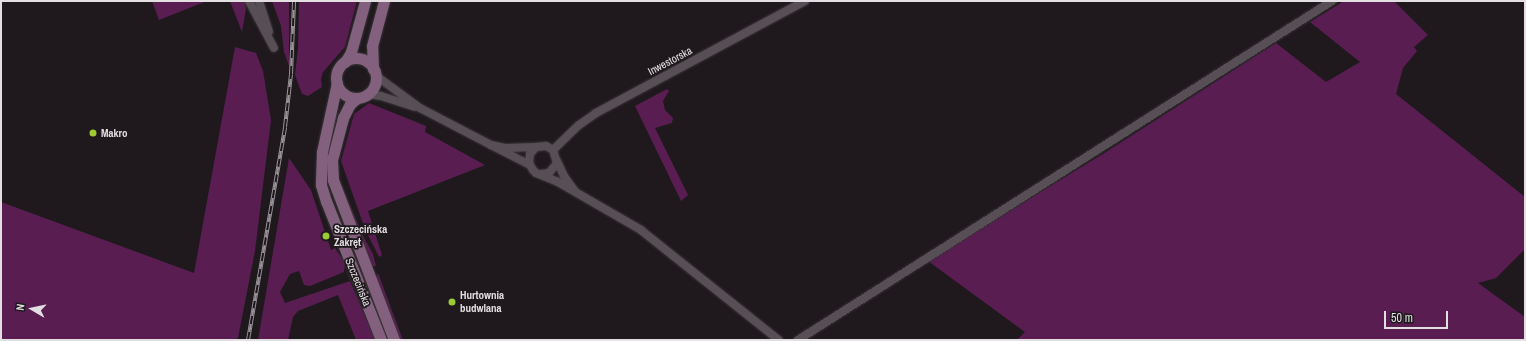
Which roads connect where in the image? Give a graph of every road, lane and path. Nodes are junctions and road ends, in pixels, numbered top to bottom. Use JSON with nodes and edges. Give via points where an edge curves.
{"nodes":[{"id":1,"x":250,"y":1,"type":"edge"},
{"id":2,"x":259,"y":1,"type":"edge"},
{"id":3,"x":365,"y":1,"type":"edge"},
{"id":4,"x":384,"y":1,"type":"edge"},
{"id":5,"x":806,"y":1,"type":"edge"},
{"id":6,"x":1332,"y":1,"type":"edge"},
{"id":7,"x":345,"y":62,"type":"junction"},
{"id":8,"x":374,"y":72,"type":"junction"},
{"id":9,"x":337,"y":83,"type":"junction"},
{"id":10,"x":362,"y":96,"type":"junction"},
{"id":11,"x":420,"y":108,"type":"junction"},
{"id":12,"x":491,"y":145,"type":"junction"},
{"id":13,"x":536,"y":147,"type":"junction"},
{"id":14,"x":553,"y":150,"type":"junction"},
{"id":15,"x":557,"y":160,"type":"junction"},
{"id":16,"x":530,"y":165,"type":"junction"},
{"id":17,"x":540,"y":174,"type":"junction"},
{"id":18,"x":576,"y":193,"type":"junction"},
{"id":19,"x":381,"y":340,"type":"edge"},
{"id":20,"x":394,"y":340,"type":"edge"},
{"id":21,"x":779,"y":340,"type":"edge"},
{"id":22,"x":798,"y":340,"type":"edge"}],
"edges":[{"from":1,"to":2,"type":"street","via":[[273,45]]},
{"from":3,"to":7,"type":"main road","via":[[351,52]]},
{"from":4,"to":8,"type":"main road","via":[[372,46]]},
{"from":5,"to":14,"type":"street","name":"Inwestorska","via":[[596,112]]},
{"from":6,"to":22,"type":"street"},
{"from":7,"to":8,"type":"main road","via":[[353,59],[362,60]]},
{"from":7,"to":9,"type":"main road","via":[[338,69]]},
{"from":8,"to":10,"type":"main road","via":[[374,86]]},
{"from":8,"to":11,"type":"street"},
{"from":9,"to":10,"type":"main road","via":[[344,94]]},
{"from":9,"to":19,"type":"main road","name":"Szczecińska","via":[[322,152],[322,185]]},
{"from":10,"to":11,"type":"street","via":[[381,96]]},
{"from":10,"to":20,"type":"main road","name":"Szczecińska","via":[[346,110],[342,118],[332,160],[333,180]]},
{"from":11,"to":12,"type":"street"},
{"from":12,"to":13,"type":"street","via":[[505,148]]},
{"from":12,"to":16,"type":"street"},
{"from":13,"to":14,"type":"street","via":[[546,146]]},
{"from":13,"to":16,"type":"street","via":[[530,154]]},
{"from":14,"to":15,"type":"street"},
{"from":15,"to":17,"type":"street","via":[[553,170]]},
{"from":15,"to":18,"type":"street"},
{"from":16,"to":17,"type":"street"},
{"from":17,"to":18,"type":"street"},
{"from":18,"to":21,"type":"street","via":[[641,230]]}]}
